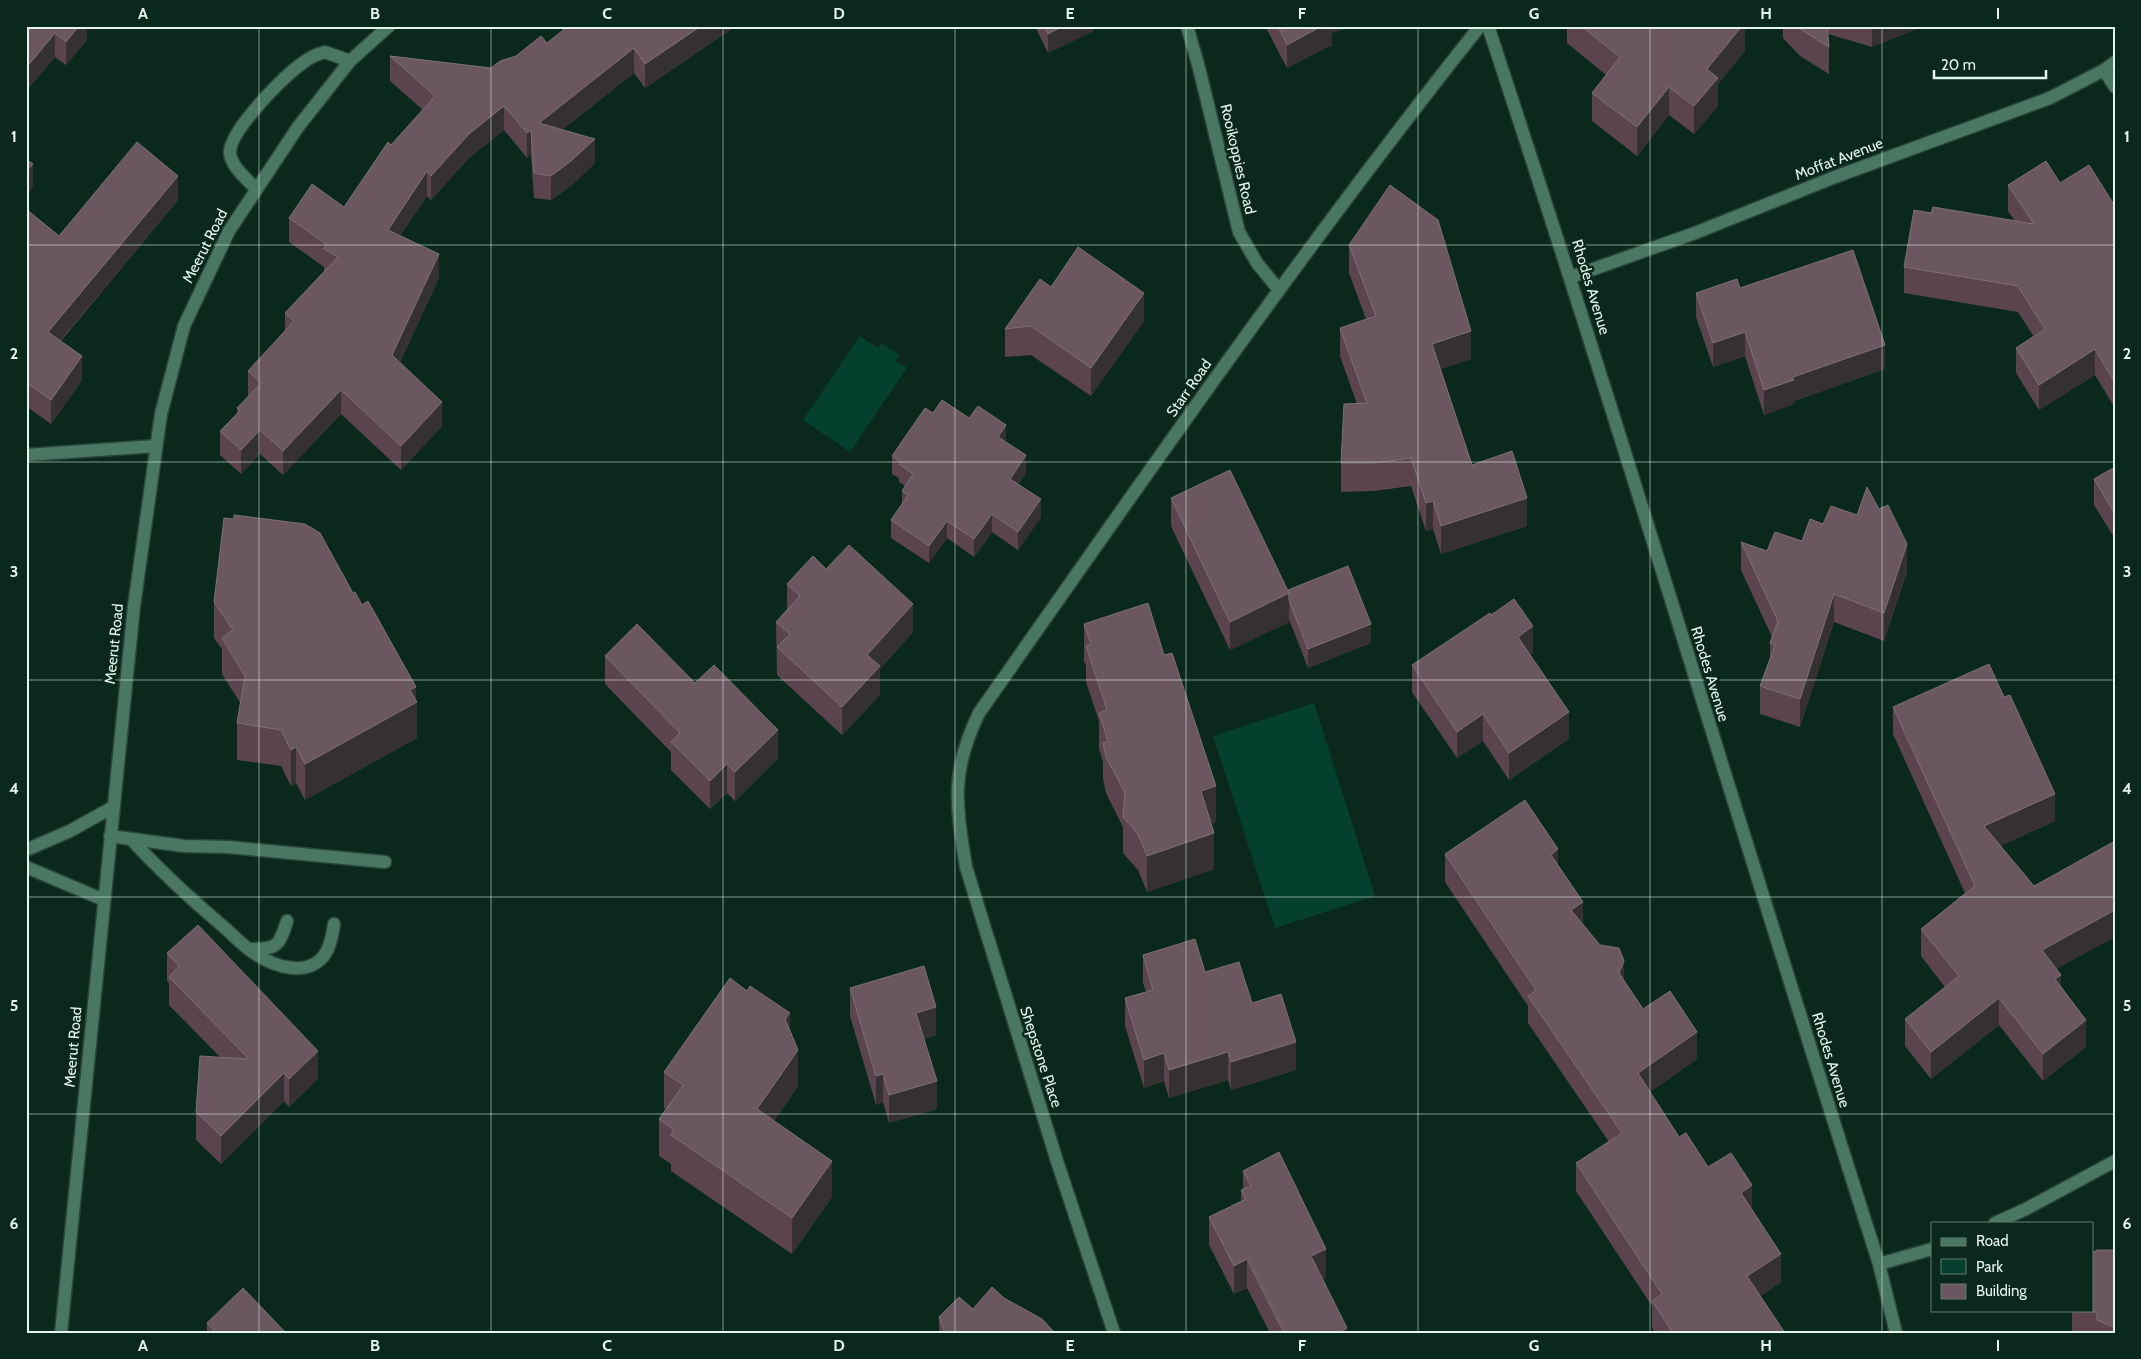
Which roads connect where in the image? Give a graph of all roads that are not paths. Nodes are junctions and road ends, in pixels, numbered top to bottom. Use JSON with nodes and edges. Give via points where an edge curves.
{"nodes":[{"id":1,"x":1186,"y":26,"type":"edge"},
{"id":2,"x":1480,"y":26,"type":"edge"},
{"id":3,"x":1488,"y":26,"type":"edge"},
{"id":4,"x":387,"y":27,"type":"edge"},
{"id":5,"x":350,"y":61,"type":"junction"},
{"id":6,"x":2115,"y":62,"type":"edge"},
{"id":7,"x":2104,"y":70,"type":"junction"},
{"id":8,"x":2115,"y":87,"type":"edge"},
{"id":9,"x":256,"y":189,"type":"junction"},
{"id":10,"x":1571,"y":277,"type":"junction"},
{"id":11,"x":1279,"y":290,"type":"junction"},
{"id":12,"x":156,"y":446,"type":"junction"},
{"id":13,"x":26,"y":455,"type":"edge"},
{"id":14,"x":956,"y":787,"type":"joint"},
{"id":15,"x":113,"y":807,"type":"junction"},
{"id":16,"x":110,"y":836,"type":"junction"},
{"id":17,"x":131,"y":839,"type":"junction"},
{"id":18,"x":26,"y":850,"type":"edge"},
{"id":19,"x":385,"y":862,"type":"dead end"},
{"id":20,"x":26,"y":867,"type":"edge"},
{"id":21,"x":104,"y":900,"type":"junction"},
{"id":22,"x":287,"y":921,"type":"dead end"},
{"id":23,"x":334,"y":924,"type":"dead end"},
{"id":24,"x":249,"y":949,"type":"junction"},
{"id":25,"x":2115,"y":1161,"type":"edge"},
{"id":26,"x":1997,"y":1222,"type":"edge"},
{"id":27,"x":1931,"y":1249,"type":"edge"},
{"id":28,"x":1879,"y":1264,"type":"junction"},
{"id":29,"x":61,"y":1333,"type":"edge"},
{"id":30,"x":1114,"y":1333,"type":"edge"},
{"id":31,"x":1896,"y":1333,"type":"edge"}],
"edges":[{"from":1,"to":11,"type":"street","name":"Rooikoppies Road","via":[[1239,232],[1257,263]]},
{"from":2,"to":11,"type":"street","name":"Starr Road"},
{"from":3,"to":10,"type":"street","name":"Rhodes Avenue"},
{"from":4,"to":5,"type":"street","name":"Meerut Road"},
{"from":5,"to":9,"type":"street","name":"Meerut Road","via":[[284,144]]},
{"from":5,"to":9,"type":"street","via":[[325,52],[305,61],[264,99],[243,126],[231,155],[236,167]]},
{"from":6,"to":7,"type":"street","name":"Moffat Avenue"},
{"from":7,"to":8,"type":"street"},
{"from":7,"to":10,"type":"street","name":"Moffat Avenue","via":[[2050,98]]},
{"from":9,"to":12,"type":"street","name":"Meerut Road","via":[[229,231],[184,326]]},
{"from":10,"to":28,"type":"street","name":"Rhodes Avenue"},
{"from":11,"to":14,"type":"street","name":"Starr Road","via":[[979,713],[962,751]]},
{"from":12,"to":13,"type":"street"},
{"from":12,"to":15,"type":"street","name":"Meerut Road","via":[[134,606]]},
{"from":14,"to":30,"type":"street","name":"Shepstone Place","via":[[966,867]]},
{"from":15,"to":16,"type":"street","name":"Meerut Road"},
{"from":15,"to":18,"type":"street"},
{"from":16,"to":17,"type":"street"},
{"from":16,"to":21,"type":"street","name":"Meerut Road"},
{"from":17,"to":19,"type":"street"},
{"from":17,"to":24,"type":"street","via":[[150,861]]},
{"from":20,"to":21,"type":"street"},
{"from":21,"to":29,"type":"street","name":"Meerut Road"},
{"from":22,"to":24,"type":"street","via":[[277,945]]},
{"from":23,"to":24,"type":"street","via":[[325,953],[306,968],[272,963]]},
{"from":25,"to":26,"type":"street"},
{"from":27,"to":28,"type":"street"},
{"from":28,"to":31,"type":"street","name":"Rhodes Avenue"}]}
